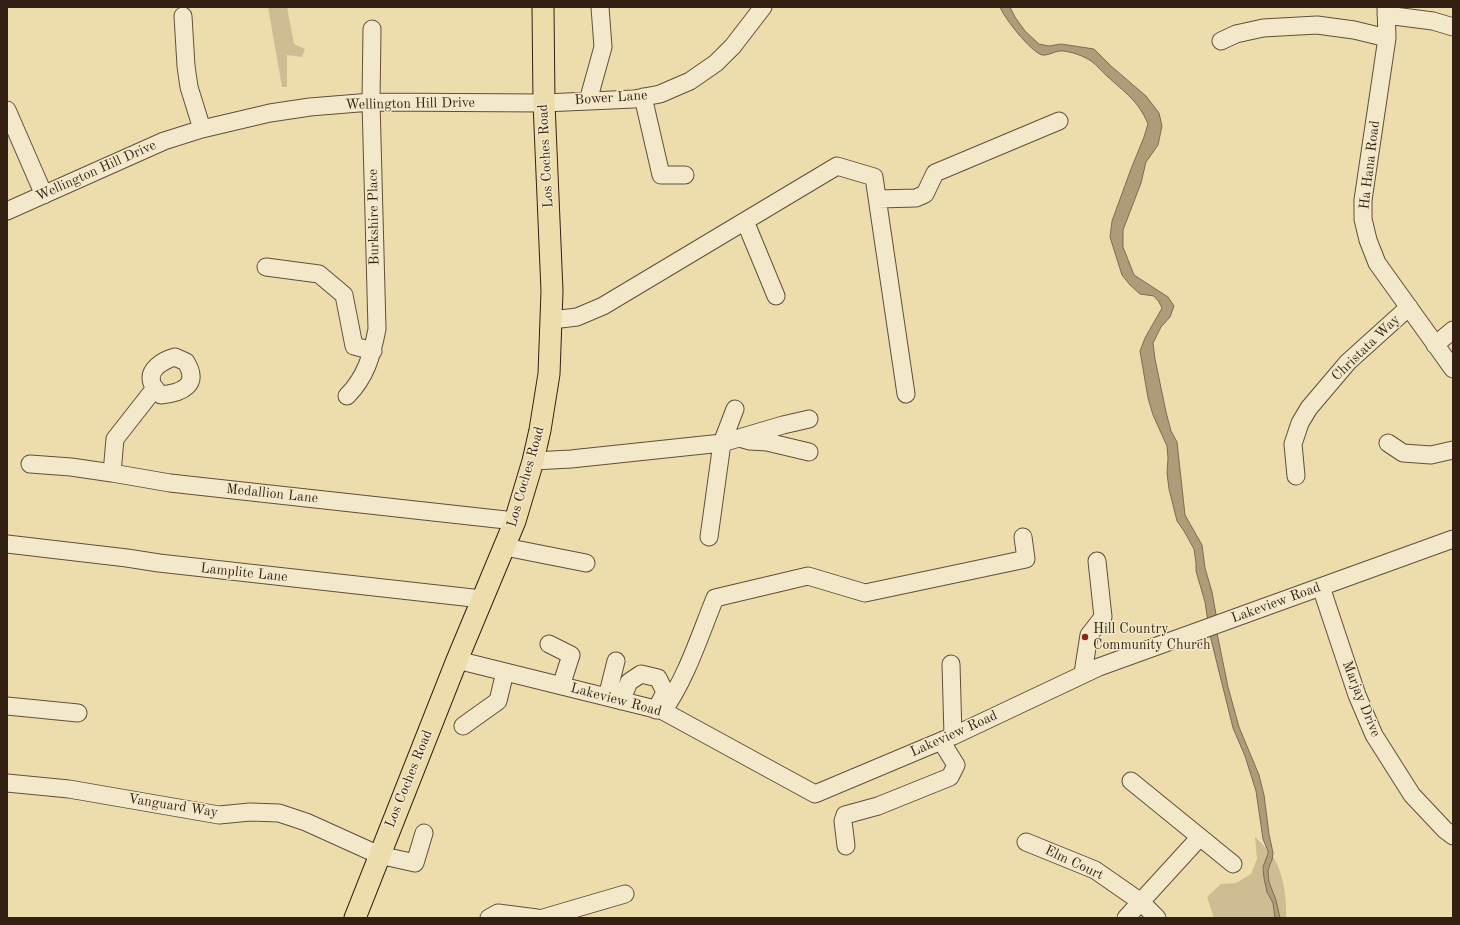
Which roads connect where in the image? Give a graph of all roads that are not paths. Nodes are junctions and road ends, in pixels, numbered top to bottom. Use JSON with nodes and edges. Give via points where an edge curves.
{"nodes":[{"id":1,"x":542,"y":7,"type":"edge"},
{"id":2,"x":600,"y":7,"type":"edge"},
{"id":3,"x":763,"y":7,"type":"edge"},
{"id":4,"x":1386,"y":11,"type":"edge"},
{"id":5,"x":183,"y":16,"type":"dead end"},
{"id":6,"x":1453,"y":27,"type":"edge"},
{"id":7,"x":372,"y":30,"type":"dead end"},
{"id":8,"x":1387,"y":38,"type":"junction"},
{"id":9,"x":1221,"y":41,"type":"dead end"},
{"id":10,"x":643,"y":97,"type":"junction"},
{"id":11,"x":588,"y":101,"type":"junction"},
{"id":12,"x":371,"y":102,"type":"junction"},
{"id":13,"x":544,"y":103,"type":"junction"},
{"id":14,"x":7,"y":110,"type":"edge"},
{"id":15,"x":1059,"y":121,"type":"dead end"},
{"id":16,"x":202,"y":129,"type":"junction"},
{"id":17,"x":685,"y":175,"type":"dead end"},
{"id":18,"x":44,"y":195,"type":"junction"},
{"id":19,"x":878,"y":199,"type":"junction"},
{"id":20,"x":7,"y":211,"type":"edge"},
{"id":21,"x":745,"y":221,"type":"junction"},
{"id":22,"x":266,"y":267,"type":"dead end"},
{"id":23,"x":776,"y":296,"type":"dead end"},
{"id":24,"x":1409,"y":306,"type":"junction"},
{"id":25,"x":552,"y":320,"type":"junction"},
{"id":26,"x":1453,"y":330,"type":"edge"},
{"id":27,"x":1435,"y":345,"type":"junction"},
{"id":28,"x":373,"y":351,"type":"junction"},
{"id":29,"x":1453,"y":369,"type":"edge"},
{"id":30,"x":155,"y":388,"type":"dead end"},
{"id":31,"x":906,"y":394,"type":"dead end"},
{"id":32,"x":347,"y":396,"type":"dead end"},
{"id":33,"x":735,"y":409,"type":"dead end"},
{"id":34,"x":809,"y":419,"type":"dead end"},
{"id":35,"x":739,"y":438,"type":"junction"},
{"id":36,"x":1388,"y":443,"type":"dead end"},
{"id":37,"x":722,"y":444,"type":"junction"},
{"id":38,"x":1453,"y":450,"type":"edge"},
{"id":39,"x":809,"y":452,"type":"dead end"},
{"id":40,"x":533,"y":461,"type":"junction"},
{"id":41,"x":30,"y":464,"type":"dead end"},
{"id":42,"x":112,"y":473,"type":"junction"},
{"id":43,"x":1296,"y":476,"type":"dead end"},
{"id":44,"x":515,"y":521,"type":"junction"},
{"id":45,"x":710,"y":537,"type":"dead end"},
{"id":46,"x":1023,"y":537,"type":"dead end"},
{"id":47,"x":1453,"y":539,"type":"edge"},
{"id":48,"x":7,"y":544,"type":"edge"},
{"id":49,"x":505,"y":547,"type":"junction"},
{"id":50,"x":1097,"y":561,"type":"dead end"},
{"id":51,"x":586,"y":563,"type":"dead end"},
{"id":52,"x":1321,"y":587,"type":"junction"},
{"id":53,"x":482,"y":599,"type":"junction"},
{"id":54,"x":549,"y":644,"type":"dead end"},
{"id":55,"x":457,"y":660,"type":"junction"},
{"id":56,"x":616,"y":661,"type":"dead end"},
{"id":57,"x":951,"y":664,"type":"dead end"},
{"id":58,"x":505,"y":672,"type":"junction"},
{"id":59,"x":1084,"y":674,"type":"junction"},
{"id":60,"x":560,"y":686,"type":"junction"},
{"id":61,"x":614,"y":699,"type":"junction"},
{"id":62,"x":7,"y":706,"type":"edge"},
{"id":63,"x":660,"y":710,"type":"junction"},
{"id":64,"x":78,"y":713,"type":"dead end"},
{"id":65,"x":463,"y":726,"type":"dead end"},
{"id":66,"x":947,"y":738,"type":"junction"},
{"id":67,"x":1131,"y":781,"type":"dead end"},
{"id":68,"x":7,"y":783,"type":"edge"},
{"id":69,"x":424,"y":833,"type":"dead end"},
{"id":70,"x":1453,"y":836,"type":"edge"},
{"id":71,"x":1200,"y":837,"type":"junction"},
{"id":72,"x":1026,"y":842,"type":"dead end"},
{"id":73,"x":846,"y":846,"type":"dead end"},
{"id":74,"x":379,"y":855,"type":"junction"},
{"id":75,"x":1233,"y":864,"type":"dead end"},
{"id":76,"x":624,"y":894,"type":"dead end"},
{"id":77,"x":1141,"y":902,"type":"junction"},
{"id":78,"x":355,"y":918,"type":"edge"},
{"id":79,"x":489,"y":918,"type":"edge"},
{"id":80,"x":537,"y":918,"type":"edge"},
{"id":81,"x":543,"y":918,"type":"edge"},
{"id":82,"x":1126,"y":918,"type":"edge"},
{"id":83,"x":1157,"y":918,"type":"edge"}],
"edges":[{"from":1,"to":13,"type":"main road","name":"Los Coches Road"},
{"from":2,"to":11,"type":"street","via":[[603,46]]},
{"from":3,"to":10,"type":"street","name":"Bower Lane","via":[[733,46],[716,63],[690,81],[660,94]]},
{"from":4,"to":6,"type":"street"},
{"from":4,"to":8,"type":"street","name":"Ha Hana Road"},
{"from":5,"to":16,"type":"street","via":[[189,87]]},
{"from":7,"to":12,"type":"street","name":"Burkshire Place"},
{"from":8,"to":9,"type":"street","via":[[1317,25],[1263,28],[1236,34]]},
{"from":8,"to":24,"type":"street","name":"Ha Hana Road","via":[[1363,200],[1363,220],[1377,263]]},
{"from":10,"to":11,"type":"street","name":"Bower Lane","via":[[634,100]]},
{"from":10,"to":17,"type":"street","via":[[661,175]]},
{"from":11,"to":13,"type":"street","name":"Bower Lane"},
{"from":12,"to":13,"type":"street","name":"Wellington Hill Drive"},
{"from":12,"to":16,"type":"street","name":"Wellington Hill Drive","via":[[270,113]]},
{"from":12,"to":28,"type":"street","name":"Burkshire Place","via":[[377,329]]},
{"from":13,"to":25,"type":"main road","name":"Los Coches Road"},
{"from":14,"to":18,"type":"street"},
{"from":15,"to":19,"type":"street","via":[[935,173],[925,194],[916,198]]},
{"from":16,"to":18,"type":"street","name":"Wellington Hill Drive","via":[[155,144]]},
{"from":18,"to":20,"type":"street","name":"Wellington Hill Drive"},
{"from":19,"to":21,"type":"street","via":[[874,177],[837,166]]},
{"from":19,"to":31,"type":"street"},
{"from":21,"to":23,"type":"street"},
{"from":21,"to":25,"type":"street","via":[[603,306],[577,317]]},
{"from":22,"to":28,"type":"street","via":[[319,274],[344,295],[354,346]]},
{"from":24,"to":27,"type":"street","name":"Ha Hana Road"},
{"from":24,"to":43,"type":"street","name":"Christata Way","via":[[1348,362],[1309,408],[1300,423],[1293,444]]},
{"from":25,"to":40,"type":"main road","name":"Los Coches Road","via":[[546,398]]},
{"from":26,"to":27,"type":"street"},
{"from":27,"to":29,"type":"street","name":"Ha Hana Road"},
{"from":28,"to":32,"type":"street","name":"Burkshire Place","via":[[362,377]]},
{"from":30,"to":42,"type":"street","via":[[115,438]]},
{"from":33,"to":37,"type":"street"},
{"from":34,"to":35,"type":"street"},
{"from":35,"to":37,"type":"street"},
{"from":35,"to":39,"type":"street"},
{"from":36,"to":38,"type":"street","via":[[1403,453],[1431,455]]},
{"from":37,"to":40,"type":"street"},
{"from":37,"to":45,"type":"street"},
{"from":40,"to":44,"type":"main road","name":"Los Coches Road"},
{"from":41,"to":42,"type":"street","name":"Medallion Lane"},
{"from":42,"to":44,"type":"street","name":"Medallion Lane","via":[[170,483]]},
{"from":44,"to":49,"type":"main road","name":"Los Coches Road"},
{"from":46,"to":63,"type":"street","via":[[1026,559],[865,593],[808,576],[715,598],[673,698]]},
{"from":47,"to":52,"type":"street","name":"Lakeview Road"},
{"from":48,"to":53,"type":"street","name":"Lamplite Lane"},
{"from":49,"to":51,"type":"street"},
{"from":49,"to":53,"type":"main road","name":"Los Coches Road"},
{"from":50,"to":59,"type":"street","via":[[1103,617],[1089,635]]},
{"from":52,"to":59,"type":"street","name":"Lakeview Road"},
{"from":52,"to":70,"type":"street","name":"Marjay Drive","via":[[1357,695],[1374,735],[1412,794]]},
{"from":53,"to":55,"type":"main road","name":"Los Coches Road"},
{"from":54,"to":60,"type":"street","via":[[571,655]]},
{"from":55,"to":58,"type":"street","name":"Lakeview Road"},
{"from":55,"to":74,"type":"main road","name":"Los Coches Road"},
{"from":56,"to":61,"type":"street"},
{"from":57,"to":66,"type":"street"},
{"from":58,"to":60,"type":"street","name":"Lakeview Road"},
{"from":58,"to":65,"type":"street","via":[[498,701]]},
{"from":59,"to":66,"type":"street","name":"Lakeview Road"},
{"from":60,"to":61,"type":"street","name":"Lakeview Road"},
{"from":61,"to":63,"type":"street","name":"Lakeview Road"},
{"from":61,"to":63,"type":"street","via":[[629,682],[641,674],[658,678],[665,692]]},
{"from":62,"to":64,"type":"street"},
{"from":63,"to":66,"type":"street","name":"Lakeview Road","via":[[815,794]]},
{"from":66,"to":73,"type":"street","via":[[956,765],[950,777],[878,806],[845,815],[842,821]]},
{"from":67,"to":71,"type":"street"},
{"from":68,"to":74,"type":"street","name":"Vanguard Way","via":[[69,789],[220,815],[278,813],[306,822]]},
{"from":69,"to":74,"type":"street","name":"Vanguard Way","via":[[416,863]]},
{"from":71,"to":75,"type":"street"},
{"from":71,"to":77,"type":"street"},
{"from":72,"to":77,"type":"street","name":"Elm Court","via":[[1095,870]]},
{"from":74,"to":78,"type":"main road","name":"Los Coches Road"},
{"from":76,"to":81,"type":"street"},
{"from":77,"to":82,"type":"street"},
{"from":77,"to":83,"type":"street","name":"Elm Court"},
{"from":79,"to":80,"type":"street","via":[[498,913]]}]}
